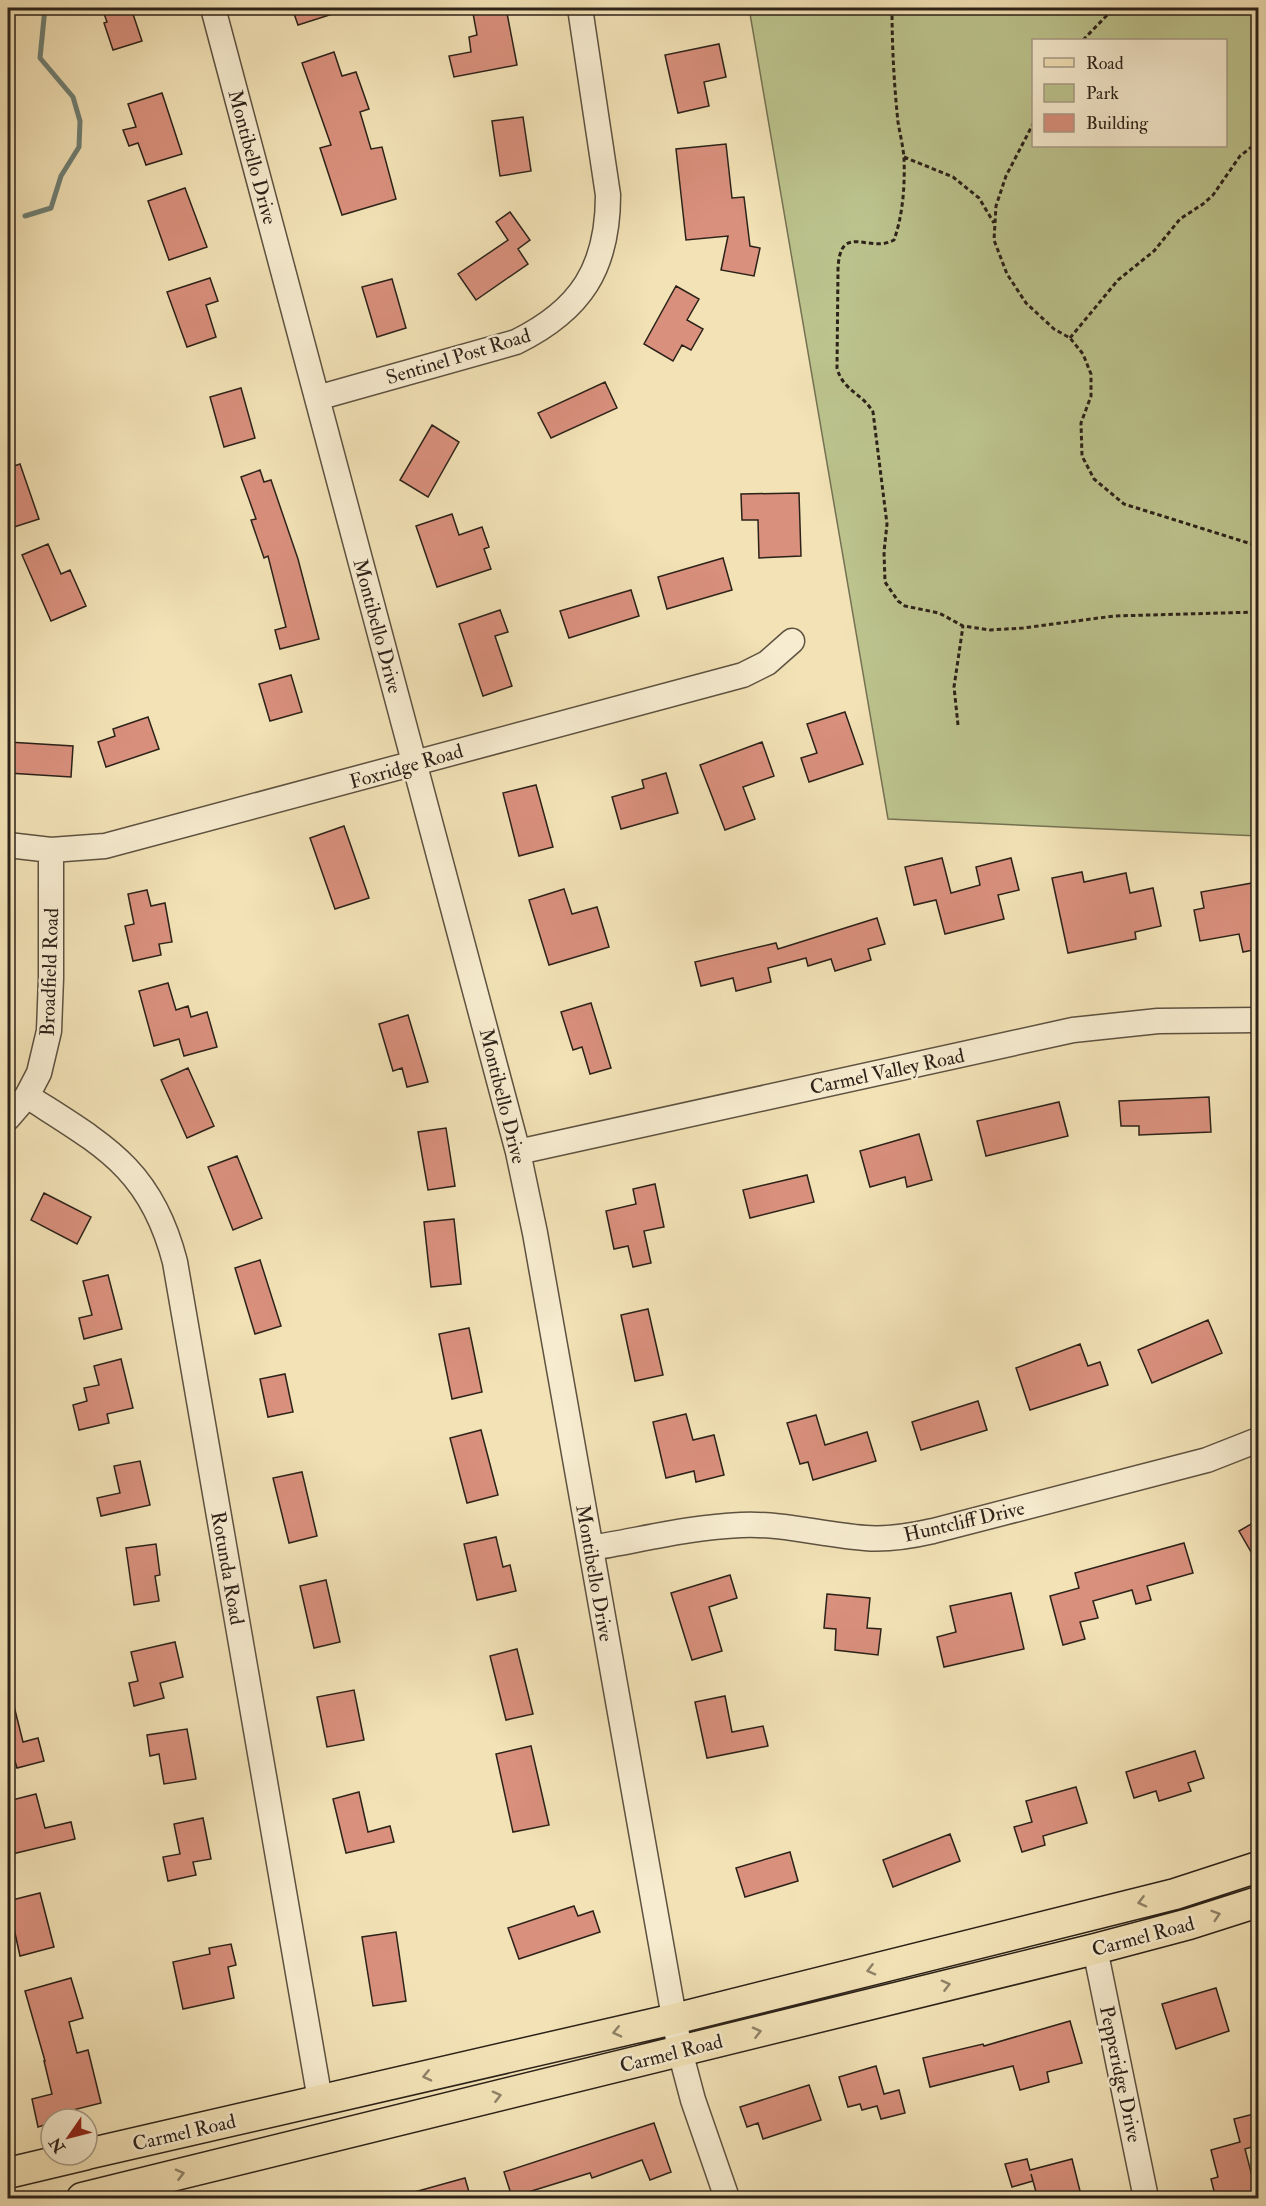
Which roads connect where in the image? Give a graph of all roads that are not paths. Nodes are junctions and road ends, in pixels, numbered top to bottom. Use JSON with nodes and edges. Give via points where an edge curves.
{"nodes":[{"id":1,"x":213,"y":8,"type":"edge"},
{"id":2,"x":580,"y":8,"type":"edge"},
{"id":3,"x":317,"y":398,"type":"junction"},
{"id":4,"x":792,"y":641,"type":"dead end"},
{"id":5,"x":414,"y":763,"type":"junction"},
{"id":6,"x":8,"y":846,"type":"edge"},
{"id":7,"x":51,"y":850,"type":"junction"},
{"id":8,"x":1258,"y":1020,"type":"edge"},
{"id":9,"x":27,"y":1096,"type":"junction"},
{"id":10,"x":8,"y":1118,"type":"edge"},
{"id":11,"x":518,"y":1152,"type":"junction"},
{"id":12,"x":1258,"y":1440,"type":"edge"},
{"id":13,"x":591,"y":1548,"type":"junction"},
{"id":14,"x":1258,"y":1867,"type":"edge"},
{"id":15,"x":1258,"y":1902,"type":"edge"},
{"id":16,"x":1095,"y":1949,"type":"junction"},
{"id":17,"x":674,"y":2019,"type":"junction"},
{"id":18,"x":680,"y":2051,"type":"junction"},
{"id":19,"x":320,"y":2100,"type":"junction"},
{"id":20,"x":99,"y":2152,"type":"edge"},
{"id":21,"x":39,"y":2162,"type":"edge"},
{"id":22,"x":14,"y":2165,"type":"edge"},
{"id":23,"x":8,"y":2196,"type":"edge"},
{"id":24,"x":82,"y":2199,"type":"edge"},
{"id":25,"x":727,"y":2199,"type":"edge"},
{"id":26,"x":1146,"y":2199,"type":"edge"}],
"edges":[{"from":1,"to":3,"type":"street","name":"Montibello Drive"},
{"from":2,"to":3,"type":"street","name":"Sentinel Post Road","via":[[608,212],[598,263],[580,293],[541,330],[516,342]]},
{"from":3,"to":5,"type":"street","name":"Montibello Drive"},
{"from":4,"to":5,"type":"street","name":"Foxridge Road","via":[[767,663],[743,675]]},
{"from":5,"to":7,"type":"street","name":"Foxridge Road","via":[[105,846]]},
{"from":5,"to":11,"type":"street","name":"Montibello Drive"},
{"from":6,"to":7,"type":"street","name":"Foxridge Road"},
{"from":7,"to":9,"type":"street","name":"Broadfield Road","via":[[50,1030],[39,1073]]},
{"from":8,"to":11,"type":"street","name":"Carmel Valley Road","via":[[1158,1021],[1073,1030]]},
{"from":9,"to":10,"type":"street","name":"Broadfield Road"},
{"from":9,"to":19,"type":"street","name":"Rotunda Road","via":[[114,1155],[146,1191],[168,1233]]},
{"from":11,"to":13,"type":"street","name":"Montibello Drive"},
{"from":12,"to":13,"type":"street","name":"Huntcliff Drive","via":[[1207,1460],[901,1537],[867,1539],[783,1526],[741,1525]]},
{"from":13,"to":17,"type":"street","name":"Montibello Drive"},
{"from":14,"to":17,"type":"main road","name":"Carmel Road","one_way":true,"via":[[1175,1894]]},
{"from":16,"to":15,"type":"main road","name":"Carmel Road","one_way":true},
{"from":18,"to":16,"type":"main road","name":"Carmel Road","one_way":true},
{"from":16,"to":26,"type":"street","name":"Pepperidge Drive"},
{"from":17,"to":18,"type":"street","name":"Montibello Drive"},
{"from":17,"to":19,"type":"main road","name":"Carmel Road","one_way":true},
{"from":24,"to":18,"type":"main road","name":"Carmel Road","one_way":true},
{"from":18,"to":25,"type":"street","name":"Montibello Drive"},
{"from":19,"to":20,"type":"main road","name":"Carmel Road"},
{"from":21,"to":22,"type":"main road","name":"Carmel Road"},
{"from":22,"to":23,"type":"main road"}]}
